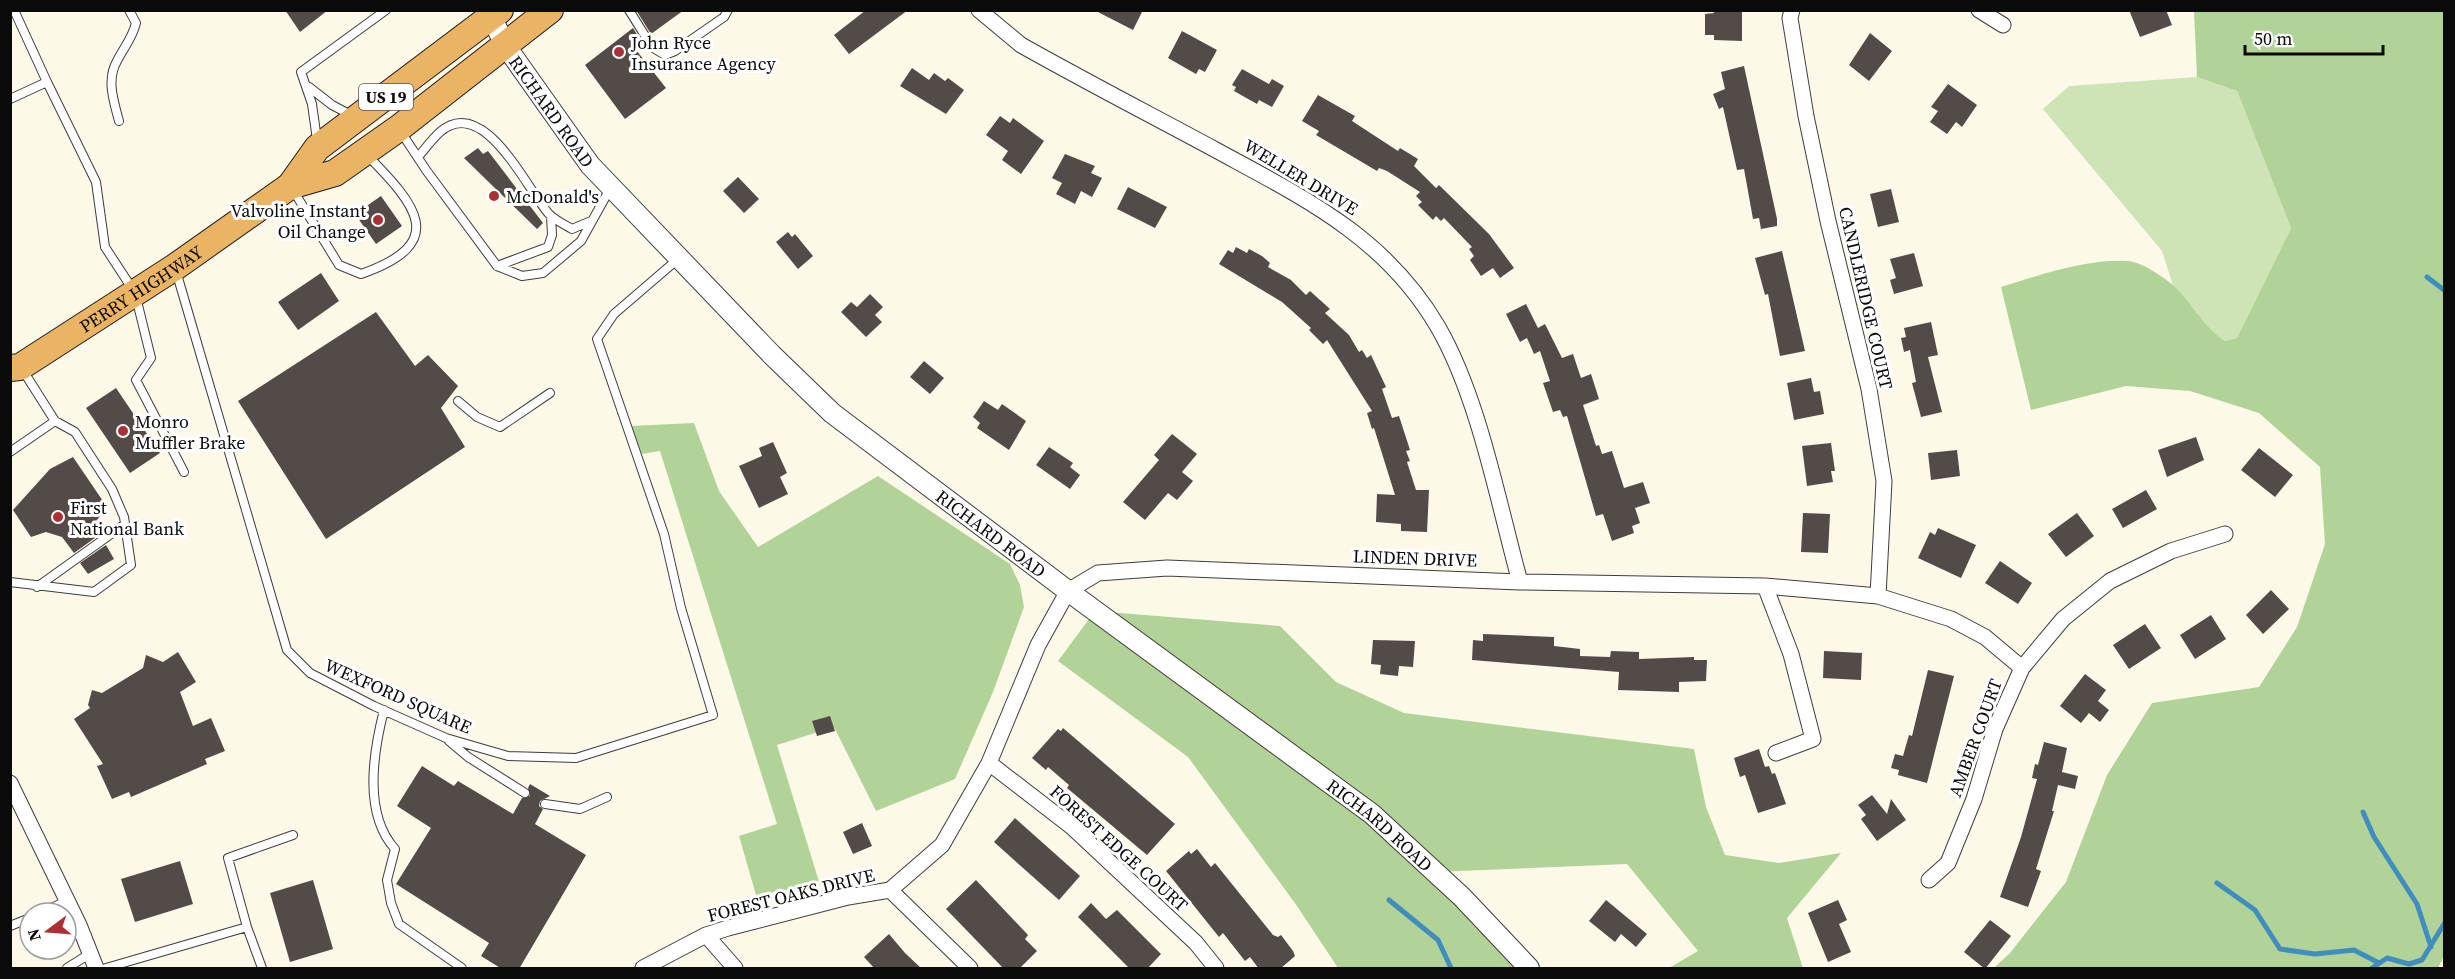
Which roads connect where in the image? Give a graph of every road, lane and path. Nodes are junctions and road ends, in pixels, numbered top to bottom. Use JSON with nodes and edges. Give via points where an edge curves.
{"nodes":[{"id":1,"x":14,"y":10,"type":"edge"},
{"id":2,"x":129,"y":10,"type":"edge"},
{"id":3,"x":386,"y":10,"type":"edge"},
{"id":4,"x":550,"y":10,"type":"edge"},
{"id":5,"x":629,"y":10,"type":"edge"},
{"id":6,"x":728,"y":10,"type":"edge"},
{"id":7,"x":979,"y":10,"type":"edge"},
{"id":8,"x":1792,"y":10,"type":"edge"},
{"id":9,"x":1979,"y":10,"type":"edge"},
{"id":10,"x":493,"y":13,"type":"edge"},
{"id":11,"x":2003,"y":25,"type":"dead end"},
{"id":12,"x":505,"y":45,"type":"junction"},
{"id":13,"x":47,"y":82,"type":"junction"},
{"id":14,"x":308,"y":86,"type":"junction"},
{"id":15,"x":10,"y":99,"type":"edge"},
{"id":16,"x":358,"y":118,"type":"junction"},
{"id":17,"x":119,"y":121,"type":"dead end"},
{"id":18,"x":399,"y":128,"type":"junction"},
{"id":19,"x":317,"y":148,"type":"junction"},
{"id":20,"x":363,"y":152,"type":"junction"},
{"id":21,"x":418,"y":157,"type":"junction"},
{"id":22,"x":290,"y":186,"type":"junction"},
{"id":23,"x":611,"y":187,"type":"junction"},
{"id":24,"x":551,"y":216,"type":"junction"},
{"id":25,"x":593,"y":220,"type":"junction"},
{"id":26,"x":679,"y":258,"type":"junction"},
{"id":27,"x":497,"y":266,"type":"junction"},
{"id":28,"x":175,"y":267,"type":"junction"},
{"id":29,"x":135,"y":293,"type":"junction"},
{"id":30,"x":14,"y":371,"type":"edge"},
{"id":31,"x":550,"y":393,"type":"dead end"},
{"id":32,"x":458,"y":401,"type":"dead end"},
{"id":33,"x":55,"y":422,"type":"junction"},
{"id":34,"x":10,"y":452,"type":"edge"},
{"id":35,"x":184,"y":472,"type":"dead end"},
{"id":36,"x":125,"y":524,"type":"junction"},
{"id":37,"x":2225,"y":534,"type":"dead end"},
{"id":38,"x":10,"y":582,"type":"edge"},
{"id":39,"x":1520,"y":582,"type":"junction"},
{"id":40,"x":1765,"y":586,"type":"junction"},
{"id":41,"x":38,"y":587,"type":"junction"},
{"id":42,"x":1068,"y":591,"type":"junction"},
{"id":43,"x":1878,"y":596,"type":"junction"},
{"id":44,"x":2022,"y":668,"type":"junction"},
{"id":45,"x":384,"y":710,"type":"junction"},
{"id":46,"x":446,"y":738,"type":"junction"},
{"id":47,"x":1776,"y":753,"type":"dead end"},
{"id":48,"x":989,"y":763,"type":"junction"},
{"id":49,"x":10,"y":783,"type":"edge"},
{"id":50,"x":525,"y":793,"type":"dead end"},
{"id":51,"x":608,"y":797,"type":"dead end"},
{"id":52,"x":545,"y":804,"type":"dead end"},
{"id":53,"x":293,"y":836,"type":"dead end"},
{"id":54,"x":1929,"y":880,"type":"dead end"},
{"id":55,"x":890,"y":890,"type":"junction"},
{"id":56,"x":67,"y":901,"type":"edge"},
{"id":57,"x":78,"y":925,"type":"edge"},
{"id":58,"x":247,"y":927,"type":"junction"},
{"id":59,"x":706,"y":935,"type":"junction"},
{"id":60,"x":91,"y":953,"type":"junction"},
{"id":61,"x":67,"y":969,"type":"edge"},
{"id":62,"x":96,"y":969,"type":"edge"},
{"id":63,"x":106,"y":969,"type":"edge"},
{"id":64,"x":262,"y":969,"type":"edge"},
{"id":65,"x":462,"y":969,"type":"edge"},
{"id":66,"x":643,"y":969,"type":"edge"},
{"id":67,"x":735,"y":969,"type":"edge"},
{"id":68,"x":970,"y":969,"type":"edge"},
{"id":69,"x":1216,"y":969,"type":"edge"},
{"id":70,"x":1529,"y":969,"type":"edge"}],
"edges":[{"from":1,"to":13,"type":"lane"},
{"from":2,"to":17,"type":"lane","via":[[136,23],[131,40],[115,63],[111,86]]},
{"from":3,"to":14,"type":"lane","via":[[301,72]]},
{"from":4,"to":12,"type":"highway","name":"PERRY HIGHWAY","number":"US 19"},
{"from":5,"to":6,"type":"lane","via":[[652,47],[665,55],[724,17]]},
{"from":7,"to":39,"type":"street","name":"WELLER DRIVE","via":[[1021,45],[1328,212],[1382,256],[1427,310],[1458,368]]},
{"from":8,"to":43,"type":"street","name":"CANDLERIDGE COURT","via":[[1790,18],[1806,116],[1869,389],[1884,481]]},
{"from":9,"to":11,"type":"street"},
{"from":10,"to":12,"type":"street","name":"RICHARD ROAD"},
{"from":10,"to":16,"type":"highway","name":"PERRY HIGHWAY","number":"US 19"},
{"from":12,"to":18,"type":"highway","name":"PERRY HIGHWAY","number":"US 19"},
{"from":12,"to":23,"type":"street","name":"RICHARD ROAD","via":[[577,149]]},
{"from":13,"to":15,"type":"lane"},
{"from":13,"to":29,"type":"lane","via":[[96,182],[105,247]]},
{"from":14,"to":16,"type":"lane","via":[[332,105]]},
{"from":14,"to":19,"type":"lane","via":[[316,118]]},
{"from":16,"to":19,"type":"highway","name":"PERRY HIGHWAY","number":"US 19"},
{"from":18,"to":20,"type":"highway","name":"PERRY HIGHWAY","number":"US 19"},
{"from":18,"to":21,"type":"lane"},
{"from":19,"to":22,"type":"highway","name":"PERRY HIGHWAY","number":"US 19"},
{"from":20,"to":22,"type":"highway","name":"PERRY HIGHWAY","number":"US 19","via":[[336,173]]},
{"from":20,"to":22,"type":"lane","via":[[389,177],[413,209],[418,225],[414,239],[382,267],[361,274],[339,265]]},
{"from":21,"to":24,"type":"lane","via":[[440,131],[459,123],[478,127],[494,137]]},
{"from":21,"to":27,"type":"lane"},
{"from":22,"to":28,"type":"highway","name":"PERRY HIGHWAY","number":"US 19"},
{"from":23,"to":25,"type":"lane"},
{"from":23,"to":26,"type":"street","name":"RICHARD ROAD"},
{"from":24,"to":25,"type":"lane","via":[[572,230]]},
{"from":24,"to":27,"type":"lane","via":[[548,247]]},
{"from":25,"to":27,"type":"lane","via":[[581,241],[543,273],[522,276]]},
{"from":26,"to":42,"type":"street","name":"RICHARD ROAD","via":[[832,413]]},
{"from":26,"to":46,"type":"lane","name":"WEXFORD SQUARE","via":[[614,314],[597,339],[664,534],[712,715],[576,758],[508,756]]},
{"from":28,"to":29,"type":"highway","name":"PERRY HIGHWAY","number":"US 19"},
{"from":28,"to":45,"type":"lane","name":"WEXFORD SQUARE","via":[[287,650],[310,673]]},
{"from":29,"to":30,"type":"highway","name":"PERRY HIGHWAY","number":"US 19"},
{"from":29,"to":35,"type":"lane","via":[[151,358],[136,380]]},
{"from":30,"to":33,"type":"lane"},
{"from":31,"to":32,"type":"lane","via":[[500,427],[477,417]]},
{"from":33,"to":34,"type":"lane"},
{"from":33,"to":36,"type":"lane","via":[[75,432],[112,489]]},
{"from":36,"to":41,"type":"lane"},
{"from":36,"to":41,"type":"lane","via":[[130,566],[94,592]]},
{"from":37,"to":44,"type":"street","name":"AMBER COURT","via":[[2171,552],[2109,581],[2063,619]]},
{"from":38,"to":41,"type":"lane"},
{"from":39,"to":40,"type":"street","name":"LINDEN DRIVE"},
{"from":39,"to":42,"type":"street","name":"LINDEN DRIVE","via":[[1167,568],[1098,573]]},
{"from":40,"to":43,"type":"street","name":"LINDEN DRIVE"},
{"from":40,"to":47,"type":"street","via":[[1791,654],[1814,740]]},
{"from":42,"to":48,"type":"street","name":"FOREST OAKS DRIVE","via":[[1038,645]]},
{"from":42,"to":70,"type":"street","name":"RICHARD ROAD","via":[[1372,814],[1462,897]]},
{"from":43,"to":44,"type":"street","name":"LINDEN DRIVE","via":[[1951,619],[1985,637]]},
{"from":44,"to":54,"type":"street","name":"AMBER COURT","via":[[1995,729],[1974,799],[1948,863]]},
{"from":45,"to":46,"type":"lane","name":"WEXFORD SQUARE"},
{"from":45,"to":65,"type":"lane","via":[[376,740],[374,783],[383,836],[395,849],[387,880],[390,903],[399,924]]},
{"from":46,"to":50,"type":"lane","via":[[468,757]]},
{"from":48,"to":55,"type":"street","name":"FOREST OAKS DRIVE","via":[[942,845]]},
{"from":48,"to":69,"type":"street","name":"FOREST EDGE COURT","via":[[1072,827],[1196,943]]},
{"from":49,"to":56,"type":"street"},
{"from":51,"to":52,"type":"lane","via":[[580,809]]},
{"from":53,"to":58,"type":"lane","via":[[228,858]]},
{"from":55,"to":59,"type":"street","name":"FOREST OAKS DRIVE","via":[[848,897]]},
{"from":55,"to":68,"type":"street"},
{"from":57,"to":60,"type":"street"},
{"from":58,"to":63,"type":"lane"},
{"from":58,"to":64,"type":"lane"},
{"from":59,"to":66,"type":"street","name":"FOREST OAKS DRIVE"},
{"from":59,"to":67,"type":"street"},
{"from":60,"to":61,"type":"lane"},
{"from":60,"to":62,"type":"street"}]}
